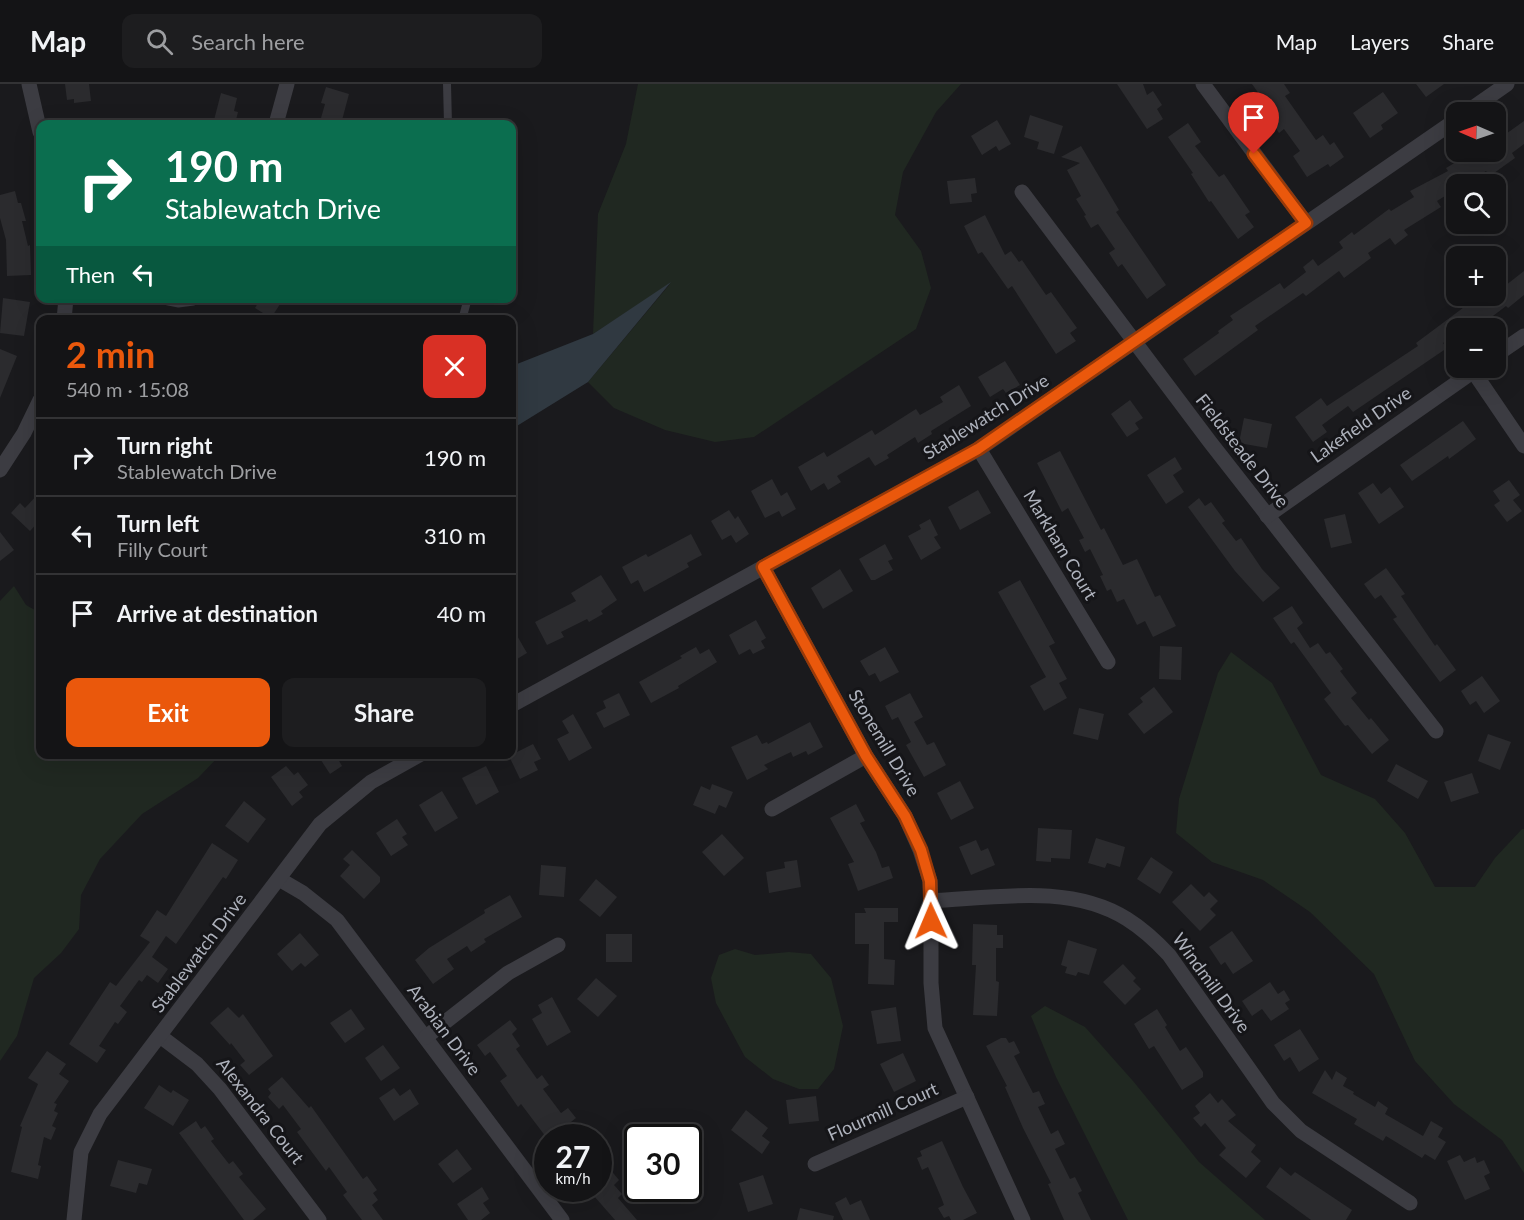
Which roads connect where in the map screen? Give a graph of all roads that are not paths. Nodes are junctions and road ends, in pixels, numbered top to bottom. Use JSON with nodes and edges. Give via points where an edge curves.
{"nodes":[{"id":1,"x":29,"y":84,"type":"edge"},
{"id":2,"x":287,"y":84,"type":"edge"},
{"id":3,"x":447,"y":84,"type":"edge"},
{"id":4,"x":1203,"y":84,"type":"edge"},
{"id":5,"x":1507,"y":84,"type":"edge"},
{"id":6,"x":1481,"y":102,"type":"edge"},
{"id":7,"x":37,"y":120,"type":"edge"},
{"id":8,"x":277,"y":120,"type":"edge"},
{"id":9,"x":448,"y":120,"type":"edge"},
{"id":10,"x":1446,"y":127,"type":"edge"},
{"id":11,"x":1022,"y":192,"type":"dead end"},
{"id":12,"x":1306,"y":223,"type":"junction"},
{"id":13,"x":1524,"y":336,"type":"edge"},
{"id":14,"x":1135,"y":342,"type":"junction"},
{"id":15,"x":1506,"y":349,"type":"edge"},
{"id":16,"x":1463,"y":378,"type":"edge"},
{"id":17,"x":1482,"y":378,"type":"edge"},
{"id":18,"x":36,"y":408,"type":"edge"},
{"id":19,"x":1524,"y":446,"type":"edge"},
{"id":20,"x":978,"y":449,"type":"junction"},
{"id":21,"x":0,"y":470,"type":"edge"},
{"id":22,"x":1267,"y":516,"type":"junction"},
{"id":23,"x":763,"y":567,"type":"junction"},
{"id":24,"x":1108,"y":662,"type":"dead end"},
{"id":25,"x":516,"y":703,"type":"edge"},
{"id":26,"x":1437,"y":730,"type":"dead end"},
{"id":27,"x":866,"y":756,"type":"junction"},
{"id":28,"x":412,"y":759,"type":"edge"},
{"id":29,"x":772,"y":809,"type":"dead end"},
{"id":30,"x":279,"y":879,"type":"junction"},
{"id":31,"x":931,"y":901,"type":"junction"},
{"id":32,"x":558,"y":945,"type":"dead end"},
{"id":33,"x":160,"y":1036,"type":"junction"},
{"id":34,"x":426,"y":1037,"type":"junction"},
{"id":35,"x":967,"y":1097,"type":"junction"},
{"id":36,"x":815,"y":1164,"type":"dead end"},
{"id":37,"x":1410,"y":1203,"type":"dead end"},
{"id":38,"x":74,"y":1220,"type":"edge"},
{"id":39,"x":319,"y":1220,"type":"edge"},
{"id":40,"x":562,"y":1220,"type":"edge"},
{"id":41,"x":1023,"y":1220,"type":"edge"}],
"edges":[{"from":1,"to":7,"type":"street"},
{"from":2,"to":8,"type":"street"},
{"from":3,"to":9,"type":"lane"},
{"from":4,"to":12,"type":"street"},
{"from":5,"to":6,"type":"street"},
{"from":10,"to":12,"type":"street","name":"Stablewatch Drive"},
{"from":11,"to":14,"type":"street","name":"Fieldsteade Drive"},
{"from":12,"to":14,"type":"street","name":"Stablewatch Drive"},
{"from":13,"to":15,"type":"street"},
{"from":14,"to":20,"type":"street","name":"Stablewatch Drive"},
{"from":14,"to":22,"type":"street","name":"Fieldsteade Drive"},
{"from":16,"to":22,"type":"street","name":"Lakefield Drive"},
{"from":17,"to":19,"type":"street"},
{"from":18,"to":21,"type":"street"},
{"from":20,"to":23,"type":"street","name":"Stablewatch Drive"},
{"from":20,"to":24,"type":"street","name":"Markham Court"},
{"from":22,"to":26,"type":"street","name":"Fieldsteade Drive"},
{"from":23,"to":25,"type":"street","name":"Stablewatch Drive"},
{"from":23,"to":27,"type":"street","name":"Stonemill Drive"},
{"from":27,"to":29,"type":"street"},
{"from":27,"to":31,"type":"street","name":"Stonemill Drive","via":[[905,816],[921,850]]},
{"from":28,"to":30,"type":"street","name":"Stablewatch Drive","via":[[371,782],[320,824]]},
{"from":30,"to":33,"type":"street","name":"Stablewatch Drive"},
{"from":30,"to":34,"type":"street","name":"Arabian Drive","via":[[337,920]]},
{"from":31,"to":35,"type":"street","name":"Stonemill Drive","via":[[935,1028]]},
{"from":31,"to":37,"type":"street","name":"Windmill Drive","via":[[1065,898],[1094,904],[1125,917],[1169,955],[1273,1103],[1301,1131]]},
{"from":32,"to":34,"type":"street","via":[[508,973]]},
{"from":33,"to":38,"type":"street","name":"Stablewatch Drive","via":[[100,1114],[81,1152]]},
{"from":33,"to":39,"type":"street","name":"Alexandra Court","via":[[197,1064],[220,1089]]},
{"from":34,"to":40,"type":"street","name":"Arabian Drive"},
{"from":35,"to":36,"type":"street","name":"Flourmill Court"},
{"from":35,"to":41,"type":"street","name":"Stonemill Drive"}]}
